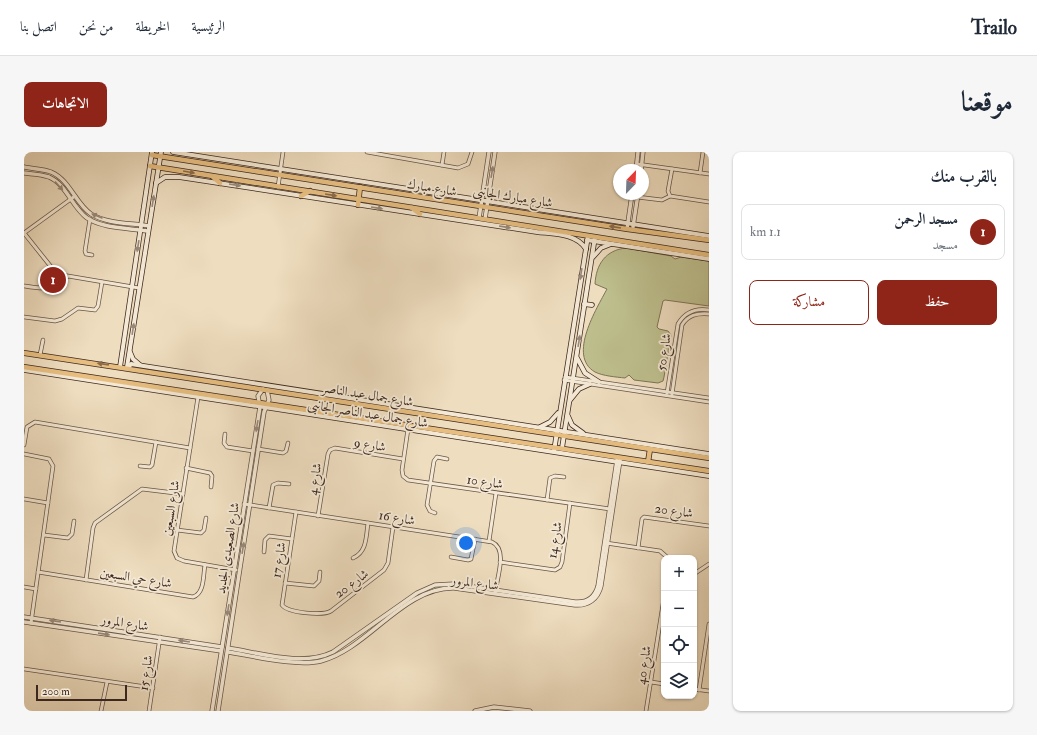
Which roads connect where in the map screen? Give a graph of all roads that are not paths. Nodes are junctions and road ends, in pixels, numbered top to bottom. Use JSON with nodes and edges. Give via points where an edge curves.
{"nodes":[{"id":1,"x":172,"y":152,"type":"edge"},
{"id":2,"x":283,"y":152,"type":"edge"},
{"id":3,"x":367,"y":152,"type":"edge"},
{"id":4,"x":444,"y":152,"type":"edge"},
{"id":5,"x":472,"y":152,"type":"edge"},
{"id":6,"x":489,"y":152,"type":"edge"},
{"id":7,"x":495,"y":152,"type":"edge"},
{"id":8,"x":638,"y":152,"type":"edge"},
{"id":9,"x":643,"y":152,"type":"edge"},
{"id":10,"x":703,"y":152,"type":"edge"},
{"id":11,"x":152,"y":153,"type":"edge"},
{"id":12,"x":160,"y":154,"type":"edge"},
{"id":13,"x":636,"y":164,"type":"edge"},
{"id":14,"x":642,"y":164,"type":"edge"},
{"id":15,"x":442,"y":165,"type":"junction"},
{"id":16,"x":649,"y":165,"type":"edge"},
{"id":17,"x":150,"y":166,"type":"junction"},
{"id":18,"x":24,"y":167,"type":"edge"},
{"id":19,"x":158,"y":167,"type":"junction"},
{"id":20,"x":672,"y":169,"type":"junction"},
{"id":21,"x":280,"y":172,"type":"junction"},
{"id":22,"x":24,"y":173,"type":"edge"},
{"id":23,"x":700,"y":173,"type":"junction"},
{"id":24,"x":709,"y":174,"type":"edge"},
{"id":25,"x":211,"y":176,"type":"junction"},
{"id":26,"x":156,"y":183,"type":"junction"},
{"id":27,"x":220,"y":183,"type":"junction"},
{"id":28,"x":278,"y":187,"type":"junction"},
{"id":29,"x":360,"y":187,"type":"junction"},
{"id":30,"x":310,"y":192,"type":"junction"},
{"id":31,"x":75,"y":196,"type":"junction"},
{"id":32,"x":301,"y":196,"type":"junction"},
{"id":33,"x":670,"y":196,"type":"junction"},
{"id":34,"x":649,"y":198,"type":"edge"},
{"id":35,"x":70,"y":199,"type":"junction"},
{"id":36,"x":358,"y":199,"type":"junction"},
{"id":37,"x":631,"y":200,"type":"edge"},
{"id":38,"x":636,"y":200,"type":"edge"},
{"id":39,"x":709,"y":202,"type":"edge"},
{"id":40,"x":481,"y":203,"type":"junction"},
{"id":41,"x":487,"y":204,"type":"junction"},
{"id":42,"x":358,"y":205,"type":"junction"},
{"id":43,"x":411,"y":207,"type":"junction"},
{"id":44,"x":420,"y":214,"type":"junction"},
{"id":45,"x":479,"y":218,"type":"junction"},
{"id":46,"x":90,"y":219,"type":"junction"},
{"id":47,"x":485,"y":219,"type":"junction"},
{"id":48,"x":628,"y":223,"type":"junction"},
{"id":49,"x":141,"y":225,"type":"junction"},
{"id":50,"x":149,"y":226,"type":"junction"},
{"id":51,"x":544,"y":228,"type":"junction"},
{"id":52,"x":631,"y":228,"type":"junction"},
{"id":53,"x":141,"y":230,"type":"junction"},
{"id":54,"x":148,"y":231,"type":"junction"},
{"id":55,"x":537,"y":232,"type":"junction"},
{"id":56,"x":24,"y":233,"type":"edge"},
{"id":57,"x":709,"y":236,"type":"edge"},
{"id":58,"x":588,"y":238,"type":"junction"},
{"id":59,"x":595,"y":239,"type":"junction"},
{"id":60,"x":709,"y":240,"type":"edge"},
{"id":61,"x":615,"y":244,"type":"junction"},
{"id":62,"x":586,"y":249,"type":"junction"},
{"id":63,"x":675,"y":251,"type":"junction"},
{"id":64,"x":92,"y":255,"type":"dead end"},
{"id":65,"x":709,"y":255,"type":"edge"},
{"id":66,"x":592,"y":259,"type":"junction"},
{"id":67,"x":709,"y":259,"type":"edge"},
{"id":68,"x":67,"y":277,"type":"junction"},
{"id":69,"x":102,"y":282,"type":"junction"},
{"id":70,"x":24,"y":286,"type":"edge"},
{"id":71,"x":132,"y":287,"type":"junction"},
{"id":72,"x":139,"y":288,"type":"junction"},
{"id":73,"x":579,"y":289,"type":"junction"},
{"id":74,"x":586,"y":290,"type":"junction"},
{"id":75,"x":584,"y":304,"type":"junction"},
{"id":76,"x":592,"y":305,"type":"dead end"},
{"id":77,"x":709,"y":310,"type":"edge"},
{"id":78,"x":709,"y":314,"type":"edge"},
{"id":79,"x":24,"y":316,"type":"edge"},
{"id":80,"x":678,"y":337,"type":"junction"},
{"id":81,"x":43,"y":340,"type":"dead end"},
{"id":82,"x":130,"y":351,"type":"junction"},
{"id":83,"x":24,"y":353,"type":"edge"},
{"id":84,"x":40,"y":355,"type":"junction"},
{"id":85,"x":576,"y":356,"type":"junction"},
{"id":86,"x":142,"y":366,"type":"junction"},
{"id":87,"x":24,"y":367,"type":"edge"},
{"id":88,"x":120,"y":367,"type":"junction"},
{"id":89,"x":127,"y":368,"type":"junction"},
{"id":90,"x":24,"y":370,"type":"edge"},
{"id":91,"x":57,"y":374,"type":"junction"},
{"id":92,"x":180,"y":374,"type":"junction"},
{"id":93,"x":565,"y":378,"type":"junction"},
{"id":94,"x":572,"y":380,"type":"junction"},
{"id":95,"x":599,"y":383,"type":"junction"},
{"id":96,"x":590,"y":384,"type":"junction"},
{"id":97,"x":265,"y":390,"type":"junction"},
{"id":98,"x":174,"y":391,"type":"junction"},
{"id":99,"x":667,"y":394,"type":"junction"},
{"id":100,"x":672,"y":394,"type":"junction"},
{"id":101,"x":317,"y":395,"type":"junction"},
{"id":102,"x":198,"y":397,"type":"junction"},
{"id":103,"x":219,"y":398,"type":"junction"},
{"id":104,"x":709,"y":398,"type":"edge"},
{"id":105,"x":569,"y":402,"type":"junction"},
{"id":106,"x":709,"y":402,"type":"edge"},
{"id":107,"x":260,"y":405,"type":"junction"},
{"id":108,"x":267,"y":406,"type":"junction"},
{"id":109,"x":559,"y":411,"type":"junction"},
{"id":110,"x":568,"y":412,"type":"junction"},
{"id":111,"x":464,"y":418,"type":"junction"},
{"id":112,"x":540,"y":427,"type":"junction"},
{"id":113,"x":408,"y":429,"type":"junction"},
{"id":114,"x":556,"y":432,"type":"junction"},
{"id":115,"x":564,"y":433,"type":"junction"},
{"id":116,"x":225,"y":434,"type":"dead end"},
{"id":117,"x":587,"y":434,"type":"junction"},
{"id":118,"x":611,"y":441,"type":"junction"},
{"id":119,"x":156,"y":442,"type":"junction"},
{"id":120,"x":288,"y":443,"type":"dead end"},
{"id":121,"x":24,"y":445,"type":"edge"},
{"id":122,"x":190,"y":448,"type":"junction"},
{"id":123,"x":333,"y":448,"type":"joint"},
{"id":124,"x":562,"y":448,"type":"junction"},
{"id":125,"x":258,"y":449,"type":"junction"},
{"id":126,"x":554,"y":449,"type":"junction"},
{"id":127,"x":650,"y":449,"type":"junction"},
{"id":128,"x":252,"y":451,"type":"junction"},
{"id":129,"x":24,"y":454,"type":"edge"},
{"id":130,"x":709,"y":454,"type":"edge"},
{"id":131,"x":709,"y":458,"type":"edge"},
{"id":132,"x":403,"y":459,"type":"junction"},
{"id":133,"x":447,"y":459,"type":"dead end"},
{"id":134,"x":619,"y":460,"type":"junction"},
{"id":135,"x":648,"y":462,"type":"junction"},
{"id":136,"x":140,"y":466,"type":"dead end"},
{"id":137,"x":186,"y":468,"type":"junction"},
{"id":138,"x":709,"y":472,"type":"edge"},
{"id":139,"x":709,"y":476,"type":"edge"},
{"id":140,"x":564,"y":477,"type":"dead end"},
{"id":141,"x":430,"y":483,"type":"junction"},
{"id":142,"x":289,"y":484,"type":"dead end"},
{"id":143,"x":211,"y":487,"type":"dead end"},
{"id":144,"x":496,"y":493,"type":"junction"},
{"id":145,"x":182,"y":494,"type":"junction"},
{"id":146,"x":24,"y":499,"type":"edge"},
{"id":147,"x":547,"y":500,"type":"junction"},
{"id":148,"x":48,"y":503,"type":"junction"},
{"id":149,"x":570,"y":503,"type":"junction"},
{"id":150,"x":244,"y":504,"type":"junction"},
{"id":151,"x":250,"y":505,"type":"junction"},
{"id":152,"x":269,"y":508,"type":"junction"},
{"id":153,"x":611,"y":509,"type":"junction"},
{"id":154,"x":296,"y":512,"type":"junction"},
{"id":155,"x":435,"y":513,"type":"dead end"},
{"id":156,"x":318,"y":516,"type":"junction"},
{"id":157,"x":206,"y":518,"type":"dead end"},
{"id":158,"x":74,"y":521,"type":"dead end"},
{"id":159,"x":368,"y":523,"type":"junction"},
{"id":160,"x":709,"y":526,"type":"edge"},
{"id":161,"x":393,"y":527,"type":"junction"},
{"id":162,"x":177,"y":530,"type":"junction"},
{"id":163,"x":44,"y":534,"type":"junction"},
{"id":164,"x":292,"y":539,"type":"junction"},
{"id":165,"x":475,"y":539,"type":"junction"},
{"id":166,"x":489,"y":541,"type":"junction"},
{"id":167,"x":606,"y":543,"type":"junction"},
{"id":168,"x":638,"y":548,"type":"junction"},
{"id":169,"x":264,"y":552,"type":"dead end"},
{"id":170,"x":665,"y":555,"type":"edge"},
{"id":171,"x":451,"y":557,"type":"dead end"},
{"id":172,"x":353,"y":558,"type":"dead end"},
{"id":173,"x":500,"y":562,"type":"junction"},
{"id":174,"x":205,"y":564,"type":"junction"},
{"id":175,"x":709,"y":564,"type":"edge"},
{"id":176,"x":234,"y":569,"type":"junction"},
{"id":177,"x":240,"y":570,"type":"junction"},
{"id":178,"x":38,"y":572,"type":"junction"},
{"id":179,"x":320,"y":572,"type":"dead end"},
{"id":180,"x":697,"y":572,"type":"edge"},
{"id":181,"x":86,"y":580,"type":"junction"},
{"id":182,"x":285,"y":583,"type":"junction"},
{"id":183,"x":24,"y":587,"type":"edge"},
{"id":184,"x":36,"y":589,"type":"junction"},
{"id":185,"x":495,"y":592,"type":"junction"},
{"id":186,"x":285,"y":609,"type":"joint"},
{"id":187,"x":24,"y":617,"type":"edge"},
{"id":188,"x":661,"y":617,"type":"edge"},
{"id":189,"x":32,"y":618,"type":"junction"},
{"id":190,"x":24,"y":622,"type":"edge"},
{"id":191,"x":31,"y":623,"type":"junction"},
{"id":192,"x":709,"y":624,"type":"edge"},
{"id":193,"x":160,"y":637,"type":"junction"},
{"id":194,"x":160,"y":642,"type":"junction"},
{"id":195,"x":222,"y":647,"type":"junction"},
{"id":196,"x":228,"y":650,"type":"junction"},
{"id":197,"x":221,"y":651,"type":"junction"},
{"id":198,"x":24,"y":669,"type":"edge"},
{"id":199,"x":218,"y":677,"type":"junction"},
{"id":200,"x":224,"y":678,"type":"junction"},
{"id":201,"x":106,"y":682,"type":"junction"},
{"id":202,"x":651,"y":682,"type":"junction"},
{"id":203,"x":661,"y":684,"type":"edge"},
{"id":204,"x":152,"y":688,"type":"junction"},
{"id":205,"x":699,"y":690,"type":"joint"},
{"id":206,"x":709,"y":691,"type":"edge"},
{"id":207,"x":101,"y":711,"type":"edge"},
{"id":208,"x":149,"y":711,"type":"edge"},
{"id":209,"x":212,"y":711,"type":"edge"},
{"id":210,"x":218,"y":711,"type":"edge"},
{"id":211,"x":475,"y":711,"type":"edge"},
{"id":212,"x":530,"y":711,"type":"edge"},
{"id":213,"x":646,"y":711,"type":"edge"}],
"edges":[{"from":1,"to":21,"type":"main road","name":"شارع مبارك الجانبى"},
{"from":2,"to":21,"type":"street"},
{"from":3,"to":15,"type":"street"},
{"from":4,"to":15,"type":"street"},
{"from":5,"to":15,"type":"street","via":[[470,161],[464,167]]},
{"from":6,"to":40,"type":"street"},
{"from":41,"to":7,"type":"street","one_way":true},
{"from":8,"to":13,"type":"street"},
{"from":9,"to":14,"type":"street"},
{"from":10,"to":23,"type":"street"},
{"from":11,"to":12,"type":"main road","name":"شارع مبارك"},
{"from":11,"to":17,"type":"main road"},
{"from":12,"to":19,"type":"main road"},
{"from":12,"to":21,"type":"main road","name":"شارع مبارك"},
{"from":16,"to":20,"type":"street"},
{"from":17,"to":19,"type":"main road","name":"شارع مبارك"},
{"from":17,"to":49,"type":"main road"},
{"from":18,"to":31,"type":"street","via":[[54,173]]},
{"from":19,"to":25,"type":"main road","name":"شارع مبارك","one_way":true},
{"from":19,"to":26,"type":"main road"},
{"from":20,"to":23,"type":"street"},
{"from":20,"to":33,"type":"street","via":[[668,191]]},
{"from":21,"to":28,"type":"street"},
{"from":21,"to":29,"type":"main road","name":"شارع مبارك"},
{"from":21,"to":40,"type":"main road","name":"شارع مبارك الجانبى"},
{"from":22,"to":35,"type":"street","one_way":true,"via":[[51,179]]},
{"from":23,"to":24,"type":"street"},
{"from":25,"to":27,"type":"main road"},
{"from":25,"to":28,"type":"main road","name":"شارع مبارك"},
{"from":26,"to":27,"type":"main road","via":[[165,177],[173,176]]},
{"from":50,"to":26,"type":"main road","one_way":true},
{"from":27,"to":32,"type":"main road","one_way":true},
{"from":28,"to":30,"type":"main road","name":"شارع مبارك"},
{"from":29,"to":36,"type":"main road"},
{"from":29,"to":40,"type":"main road","name":"شارع مبارك"},
{"from":30,"to":32,"type":"main road"},
{"from":30,"to":36,"type":"main road","name":"شارع مبارك","one_way":true},
{"from":31,"to":35,"type":"street"},
{"from":49,"to":31,"type":"street","one_way":true,"via":[[98,217],[84,208]]},
{"from":32,"to":42,"type":"main road"},
{"from":33,"to":34,"type":"street","via":[[662,200]]},
{"from":33,"to":39,"type":"street"},
{"from":35,"to":46,"type":"street","via":[[80,212]]},
{"from":35,"to":56,"type":"street"},
{"from":36,"to":42,"type":"main road"},
{"from":36,"to":43,"type":"main road","name":"شارع مبارك"},
{"from":37,"to":48,"type":"street"},
{"from":38,"to":52,"type":"street"},
{"from":40,"to":41,"type":"main road","name":"شارع مبارك"},
{"from":40,"to":45,"type":"street"},
{"from":41,"to":47,"type":"street"},
{"from":41,"to":48,"type":"main road","name":"شارع مبارك الجانبى"},
{"from":52,"to":41,"type":"main road","name":"شارع مبارك","one_way":true},
{"from":42,"to":44,"type":"main road","one_way":true},
{"from":43,"to":44,"type":"main road"},
{"from":43,"to":45,"type":"main road","name":"شارع مبارك"},
{"from":44,"to":55,"type":"main road","one_way":true},
{"from":45,"to":47,"type":"main road","name":"شارع مبارك"},
{"from":46,"to":53,"type":"street","via":[[103,224]]},
{"from":46,"to":64,"type":"street","via":[[85,252]]},
{"from":47,"to":51,"type":"main road","name":"شارع مبارك"},
{"from":48,"to":52,"type":"main road","name":"شارع مبارك الجانبى"},
{"from":49,"to":50,"type":"street"},
{"from":49,"to":53,"type":"main road"},
{"from":50,"to":54,"type":"main road"},
{"from":51,"to":55,"type":"main road"},
{"from":51,"to":58,"type":"main road","name":"شارع مبارك"},
{"from":52,"to":57,"type":"main road","name":"شارع مبارك الجانبى"},
{"from":52,"to":60,"type":"main road","name":"شارع مبارك"},
{"from":53,"to":54,"type":"street"},
{"from":53,"to":71,"type":"main road","one_way":true},
{"from":54,"to":72,"type":"main road"},
{"from":55,"to":62,"type":"main road","via":[[572,238],[582,243]]},
{"from":56,"to":68,"type":"street","via":[[54,270]]},
{"from":58,"to":59,"type":"main road","name":"شارع مبارك"},
{"from":58,"to":62,"type":"main road"},
{"from":59,"to":61,"type":"main road"},
{"from":59,"to":63,"type":"main road","name":"شارع مبارك"},
{"from":59,"to":66,"type":"main road"},
{"from":61,"to":63,"type":"main road"},
{"from":61,"to":66,"type":"main road","via":[[602,248]]},
{"from":62,"to":73,"type":"main road","one_way":true},
{"from":63,"to":65,"type":"main road","name":"شارع مبارك"},
{"from":63,"to":67,"type":"main road"},
{"from":66,"to":74,"type":"main road"},
{"from":68,"to":69,"type":"street"},
{"from":68,"to":70,"type":"street","via":[[51,288]]},
{"from":69,"to":71,"type":"street"},
{"from":69,"to":79,"type":"street","via":[[95,310],[78,308],[55,321]]},
{"from":71,"to":72,"type":"street"},
{"from":71,"to":88,"type":"main road"},
{"from":82,"to":72,"type":"main road","one_way":true},
{"from":73,"to":74,"type":"main road"},
{"from":73,"to":93,"type":"main road"},
{"from":74,"to":75,"type":"main road"},
{"from":75,"to":76,"type":"main road"},
{"from":85,"to":75,"type":"main road","one_way":true},
{"from":77,"to":80,"type":"street","name":"شارع 50","via":[[696,310],[686,314],[678,324]]},
{"from":78,"to":80,"type":"street","name":"شارع 50","via":[[688,318],[682,325]]},
{"from":80,"to":99,"type":"street","name":"شارع 50"},
{"from":80,"to":100,"type":"street","name":"شارع 50"},
{"from":81,"to":84,"type":"street"},
{"from":82,"to":86,"type":"main road","via":[[133,359]]},
{"from":82,"to":89,"type":"main road"},
{"from":83,"to":84,"type":"main road","name":"شارع جمال عبد الناصر"},
{"from":88,"to":84,"type":"main road","name":"شارع جمال عبد الناصر","one_way":true},
{"from":85,"to":94,"type":"main road"},
{"from":85,"to":95,"type":"main road","via":[[582,370]]},
{"from":86,"to":89,"type":"main road","name":"شارع جمال عبد الناصر الجانبى","via":[[130,364]]},
{"from":86,"to":92,"type":"main road","name":"شارع جمال عبد الناصر الجانبى"},
{"from":87,"to":91,"type":"main road","name":"شارع جمال عبد الناصر"},
{"from":88,"to":89,"type":"main road","name":"شارع جمال عبد الناصر"},
{"from":89,"to":92,"type":"main road","name":"شارع جمال عبد الناصر"},
{"from":90,"to":91,"type":"main road"},
{"from":91,"to":98,"type":"main road","name":"شارع جمال عبد الناصر"},
{"from":92,"to":97,"type":"main road","name":"شارع جمال عبد الناصر"},
{"from":92,"to":101,"type":"main road","name":"شارع جمال عبد الناصر الجانبى"},
{"from":93,"to":94,"type":"street"},
{"from":93,"to":109,"type":"main road"},
{"from":94,"to":95,"type":"street"},
{"from":94,"to":96,"type":"street"},
{"from":94,"to":105,"type":"main road"},
{"from":95,"to":96,"type":"street"},
{"from":95,"to":99,"type":"street"},
{"from":96,"to":105,"type":"main road","via":[[579,389]]},
{"from":97,"to":101,"type":"main road","name":"شارع جمال عبد الناصر"},
{"from":97,"to":107,"type":"street","name":"شارع الصعيدى الجديد","via":[[259,395]]},
{"from":97,"to":108,"type":"street","name":"شارع الصعيدى الجديد","via":[[269,398]]},
{"from":98,"to":102,"type":"main road"},
{"from":98,"to":103,"type":"main road","name":"شارع جمال عبد الناصر"},
{"from":99,"to":100,"type":"street"},
{"from":100,"to":104,"type":"street"},
{"from":100,"to":106,"type":"street"},
{"from":101,"to":111,"type":"main road","name":"شارع جمال عبد الناصر"},
{"from":102,"to":103,"type":"main road"},
{"from":102,"to":122,"type":"street","name":"شارع السبعين"},
{"from":103,"to":107,"type":"main road","name":"شارع جمال عبد الناصر"},
{"from":105,"to":110,"type":"main road"},
{"from":107,"to":108,"type":"main road","name":"شارع جمال عبد الناصر"},
{"from":107,"to":128,"type":"street","name":"شارع الصعيدى الجديد","one_way":true},
{"from":108,"to":113,"type":"main road","name":"شارع جمال عبد الناصر الجانبى"},
{"from":108,"to":125,"type":"street","name":"شارع الصعيدى الجديد"},
{"from":108,"to":126,"type":"main road","name":"شارع جمال عبد الناصر"},
{"from":109,"to":112,"type":"main road","via":[[553,420]]},
{"from":109,"to":114,"type":"main road"},
{"from":110,"to":115,"type":"main road"},
{"from":110,"to":117,"type":"main road","via":[[572,424]]},
{"from":111,"to":112,"type":"main road"},
{"from":111,"to":114,"type":"main road","name":"شارع جمال عبد الناصر"},
{"from":112,"to":114,"type":"main road"},
{"from":113,"to":126,"type":"main road","name":"شارع جمال عبد الناصر الجانبى"},
{"from":113,"to":132,"type":"street","name":"شارع 10"},
{"from":114,"to":115,"type":"main road","name":"شارع جمال عبد الناصر"},
{"from":114,"to":126,"type":"main road"},
{"from":115,"to":117,"type":"main road"},
{"from":115,"to":118,"type":"main road","name":"شارع جمال عبد الناصر"},
{"from":115,"to":124,"type":"main road"},
{"from":116,"to":128,"type":"street","via":[[224,443],[227,447]]},
{"from":117,"to":118,"type":"main road"},
{"from":118,"to":127,"type":"main road","name":"شارع جمال عبد الناصر"},
{"from":118,"to":130,"type":"main road"},
{"from":119,"to":121,"type":"street","via":[[35,422],[27,427]]},
{"from":119,"to":122,"type":"street"},
{"from":119,"to":136,"type":"street","via":[[152,466]]},
{"from":120,"to":125,"type":"street","via":[[286,451],[282,453]]},
{"from":122,"to":137,"type":"street","name":"شارع السبعين"},
{"from":123,"to":132,"type":"street","name":"شارع 9"},
{"from":123,"to":156,"type":"street","name":"شارع 4","via":[[328,454]]},
{"from":124,"to":126,"type":"main road","name":"شارع جمال عبد الناصر"},
{"from":124,"to":134,"type":"main road","name":"شارع جمال عبد الناصر"},
{"from":125,"to":151,"type":"street","name":"شارع الصعيدى الجديد"},
{"from":126,"to":134,"type":"main road","name":"شارع جمال عبد الناصر الجانبى"},
{"from":127,"to":131,"type":"main road","name":"شارع جمال عبد الناصر"},
{"from":127,"to":135,"type":"main road"},
{"from":128,"to":150,"type":"street","name":"شارع الصعيدى الجديد"},
{"from":129,"to":148,"type":"street","via":[[47,458],[52,462]]},
{"from":132,"to":141,"type":"street","name":"شارع 10","via":[[402,470],[405,477]]},
{"from":133,"to":141,"type":"street","via":[[435,459]]},
{"from":134,"to":135,"type":"main road","name":"شارع جمال عبد الناصر"},
{"from":134,"to":139,"type":"main road","name":"شارع جمال عبد الناصر الجانبى"},
{"from":134,"to":153,"type":"street","name":"شارع المرور"},
{"from":135,"to":138,"type":"main road","name":"شارع جمال عبد الناصر"},
{"from":137,"to":143,"type":"street","via":[[210,473]]},
{"from":137,"to":145,"type":"street","name":"شارع السبعين"},
{"from":140,"to":147,"type":"street","via":[[551,477]]},
{"from":141,"to":144,"type":"street","name":"شارع 10"},
{"from":141,"to":155,"type":"street","via":[[427,507]]},
{"from":142,"to":152,"type":"street","via":[[273,485]]},
{"from":144,"to":147,"type":"street","name":"شارع 10"},
{"from":144,"to":166,"type":"street"},
{"from":145,"to":162,"type":"street","name":"شارع السبعين"},
{"from":145,"to":181,"type":"street","via":[[142,489],[99,519],[93,528]]},
{"from":146,"to":148,"type":"street"},
{"from":147,"to":149,"type":"street","name":"شارع 10"},
{"from":148,"to":163,"type":"street"},
{"from":149,"to":153,"type":"street","name":"شارع 10"},
{"from":149,"to":173,"type":"street","name":"شارع 14","via":[[560,567],[555,570]]},
{"from":150,"to":151,"type":"street","name":"شارع 16"},
{"from":150,"to":176,"type":"street","name":"شارع الصعيدى الجديد"},
{"from":151,"to":152,"type":"street","name":"شارع 16"},
{"from":177,"to":151,"type":"street","name":"شارع الصعيدى الجديد","one_way":true},
{"from":152,"to":154,"type":"street","name":"شارع 16"},
{"from":153,"to":167,"type":"street","name":"شارع المرور"},
{"from":154,"to":156,"type":"street","name":"شارع 16"},
{"from":154,"to":164,"type":"street","name":"شارع 17"},
{"from":156,"to":159,"type":"street","name":"شارع 16"},
{"from":157,"to":162,"type":"street","via":[[201,533]]},
{"from":158,"to":163,"type":"street","via":[[69,537]]},
{"from":159,"to":161,"type":"street","name":"شارع 16"},
{"from":159,"to":172,"type":"street","via":[[364,547]]},
{"from":160,"to":168,"type":"street","name":"شارع 20","via":[[644,516]]},
{"from":161,"to":165,"type":"street","name":"شارع 16"},
{"from":161,"to":186,"type":"street","name":"شارع 20","via":[[385,569],[331,611],[320,614]]},
{"from":162,"to":174,"type":"street","name":"شارع السبعين","via":[[174,548],[176,556],[184,561]]},
{"from":163,"to":178,"type":"street"},
{"from":164,"to":169,"type":"street","via":[[268,536]]},
{"from":164,"to":182,"type":"street","name":"شارع 17"},
{"from":165,"to":166,"type":"street","name":"شارع 16"},
{"from":165,"to":171,"type":"street","via":[[471,559]]},
{"from":166,"to":173,"type":"street","via":[[499,547]]},
{"from":167,"to":168,"type":"street"},
{"from":167,"to":185,"type":"street","name":"شارع المرور","via":[[597,588],[593,596],[586,600],[575,602]]},
{"from":168,"to":170,"type":"street","via":[[660,551]]},
{"from":173,"to":185,"type":"street"},
{"from":174,"to":176,"type":"street","name":"شارع السبعين"},
{"from":174,"to":181,"type":"street","name":"شارع حي السبعين","via":[[201,591],[194,597]]},
{"from":175,"to":180,"type":"street"},
{"from":176,"to":177,"type":"street","name":"شارع السبعين"},
{"from":176,"to":195,"type":"street","name":"شارع الصعيدى الجديد","one_way":true},
{"from":177,"to":196,"type":"street","name":"شارع الصعيدى الجديد"},
{"from":178,"to":181,"type":"street","name":"شارع حي السبعين"},
{"from":178,"to":184,"type":"street"},
{"from":179,"to":182,"type":"street","via":[[319,581],[314,586]]},
{"from":182,"to":186,"type":"street","name":"شارع 17","via":[[282,604]]},
{"from":183,"to":184,"type":"street"},
{"from":184,"to":189,"type":"street"},
{"from":185,"to":196,"type":"street","name":"شارع المرور","via":[[454,584],[439,585],[421,591],[350,643],[330,654],[309,659]]},
{"from":187,"to":189,"type":"street","name":"شارع المرور"},
{"from":188,"to":202,"type":"street","name":"شارع 40"},
{"from":189,"to":191,"type":"street"},
{"from":193,"to":189,"type":"street","name":"شارع المرور","one_way":true},
{"from":190,"to":191,"type":"street","name":"شارع المرور"},
{"from":191,"to":194,"type":"street","name":"شارع المرور","one_way":true},
{"from":192,"to":205,"type":"street"},
{"from":193,"to":194,"type":"street","name":"شارع 15"},
{"from":195,"to":193,"type":"street","name":"شارع المرور","one_way":true},
{"from":194,"to":197,"type":"street","name":"شارع المرور"},
{"from":194,"to":204,"type":"street","name":"شارع 15"},
{"from":195,"to":197,"type":"street","name":"شارع الصعيدى الجديد"},
{"from":196,"to":200,"type":"street","name":"شارع الصعيدى الجديد"},
{"from":197,"to":199,"type":"street","name":"شارع الصعيدى الجديد"},
{"from":198,"to":201,"type":"street"},
{"from":199,"to":200,"type":"street"},
{"from":199,"to":209,"type":"street","name":"شارع الصعيدى الجديد"},
{"from":200,"to":210,"type":"street","name":"شارع الصعيدى الجديد"},
{"from":201,"to":204,"type":"street"},
{"from":201,"to":207,"type":"street"},
{"from":202,"to":203,"type":"street"},
{"from":202,"to":213,"type":"street","name":"شارع 40"},
{"from":204,"to":208,"type":"street","name":"شارع 15"},
{"from":205,"to":206,"type":"street"},
{"from":211,"to":212,"type":"street","via":[[502,707]]}]}
